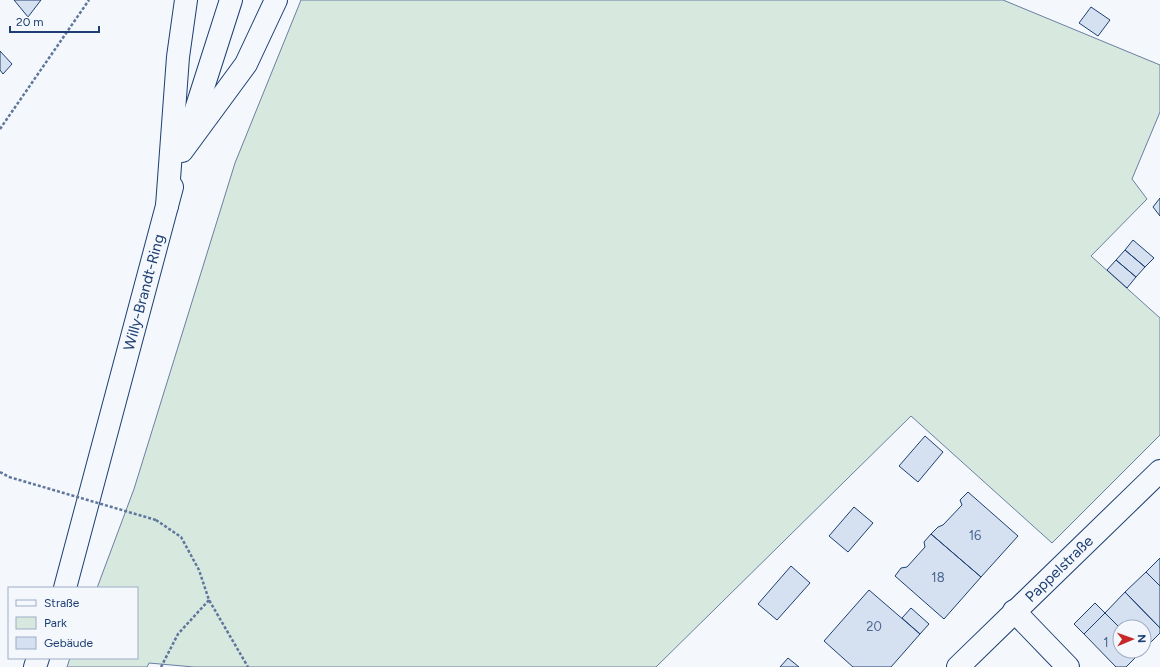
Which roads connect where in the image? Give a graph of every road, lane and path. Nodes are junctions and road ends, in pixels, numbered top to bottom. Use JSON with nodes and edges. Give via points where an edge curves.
{"nodes":[{"id":1,"x":89,"y":0,"type":"edge"},
{"id":2,"x":186,"y":0,"type":"edge"},
{"id":3,"x":231,"y":0,"type":"edge"},
{"id":4,"x":276,"y":0,"type":"edge"},
{"id":5,"x":0,"y":129,"type":"edge"},
{"id":6,"x":182,"y":151,"type":"junction"},
{"id":7,"x":167,"y":206,"type":"junction"},
{"id":8,"x":1160,"y":471,"type":"edge"},
{"id":9,"x":0,"y":472,"type":"edge"},
{"id":10,"x":65,"y":587,"type":"edge"},
{"id":11,"x":209,"y":600,"type":"junction"},
{"id":12,"x":1014,"y":611,"type":"junction"},
{"id":13,"x":162,"y":667,"type":"edge"},
{"id":14,"x":248,"y":667,"type":"edge"},
{"id":15,"x":958,"y":667,"type":"edge"},
{"id":16,"x":1068,"y":667,"type":"edge"}],
"edges":[{"from":1,"to":5,"type":"path"},
{"from":2,"to":7,"type":"street","via":[[178,57]]},
{"from":3,"to":6,"type":"street","name":"Willy-Brandt-Ring"},
{"from":4,"to":6,"type":"street","via":[[246,64]]},
{"from":6,"to":7,"type":"street","name":"Willy-Brandt-Ring"},
{"from":7,"to":10,"type":"street","name":"Willy-Brandt-Ring"},
{"from":8,"to":12,"type":"street","name":"Pappelstraße"},
{"from":9,"to":11,"type":"path","bridge":true,"via":[[9,477],[156,520],[181,537],[199,570]]},
{"from":11,"to":13,"type":"path","via":[[178,634]]},
{"from":11,"to":14,"type":"path"},
{"from":12,"to":15,"type":"street","name":"Pappelstraße"},
{"from":12,"to":16,"type":"street"}]}
